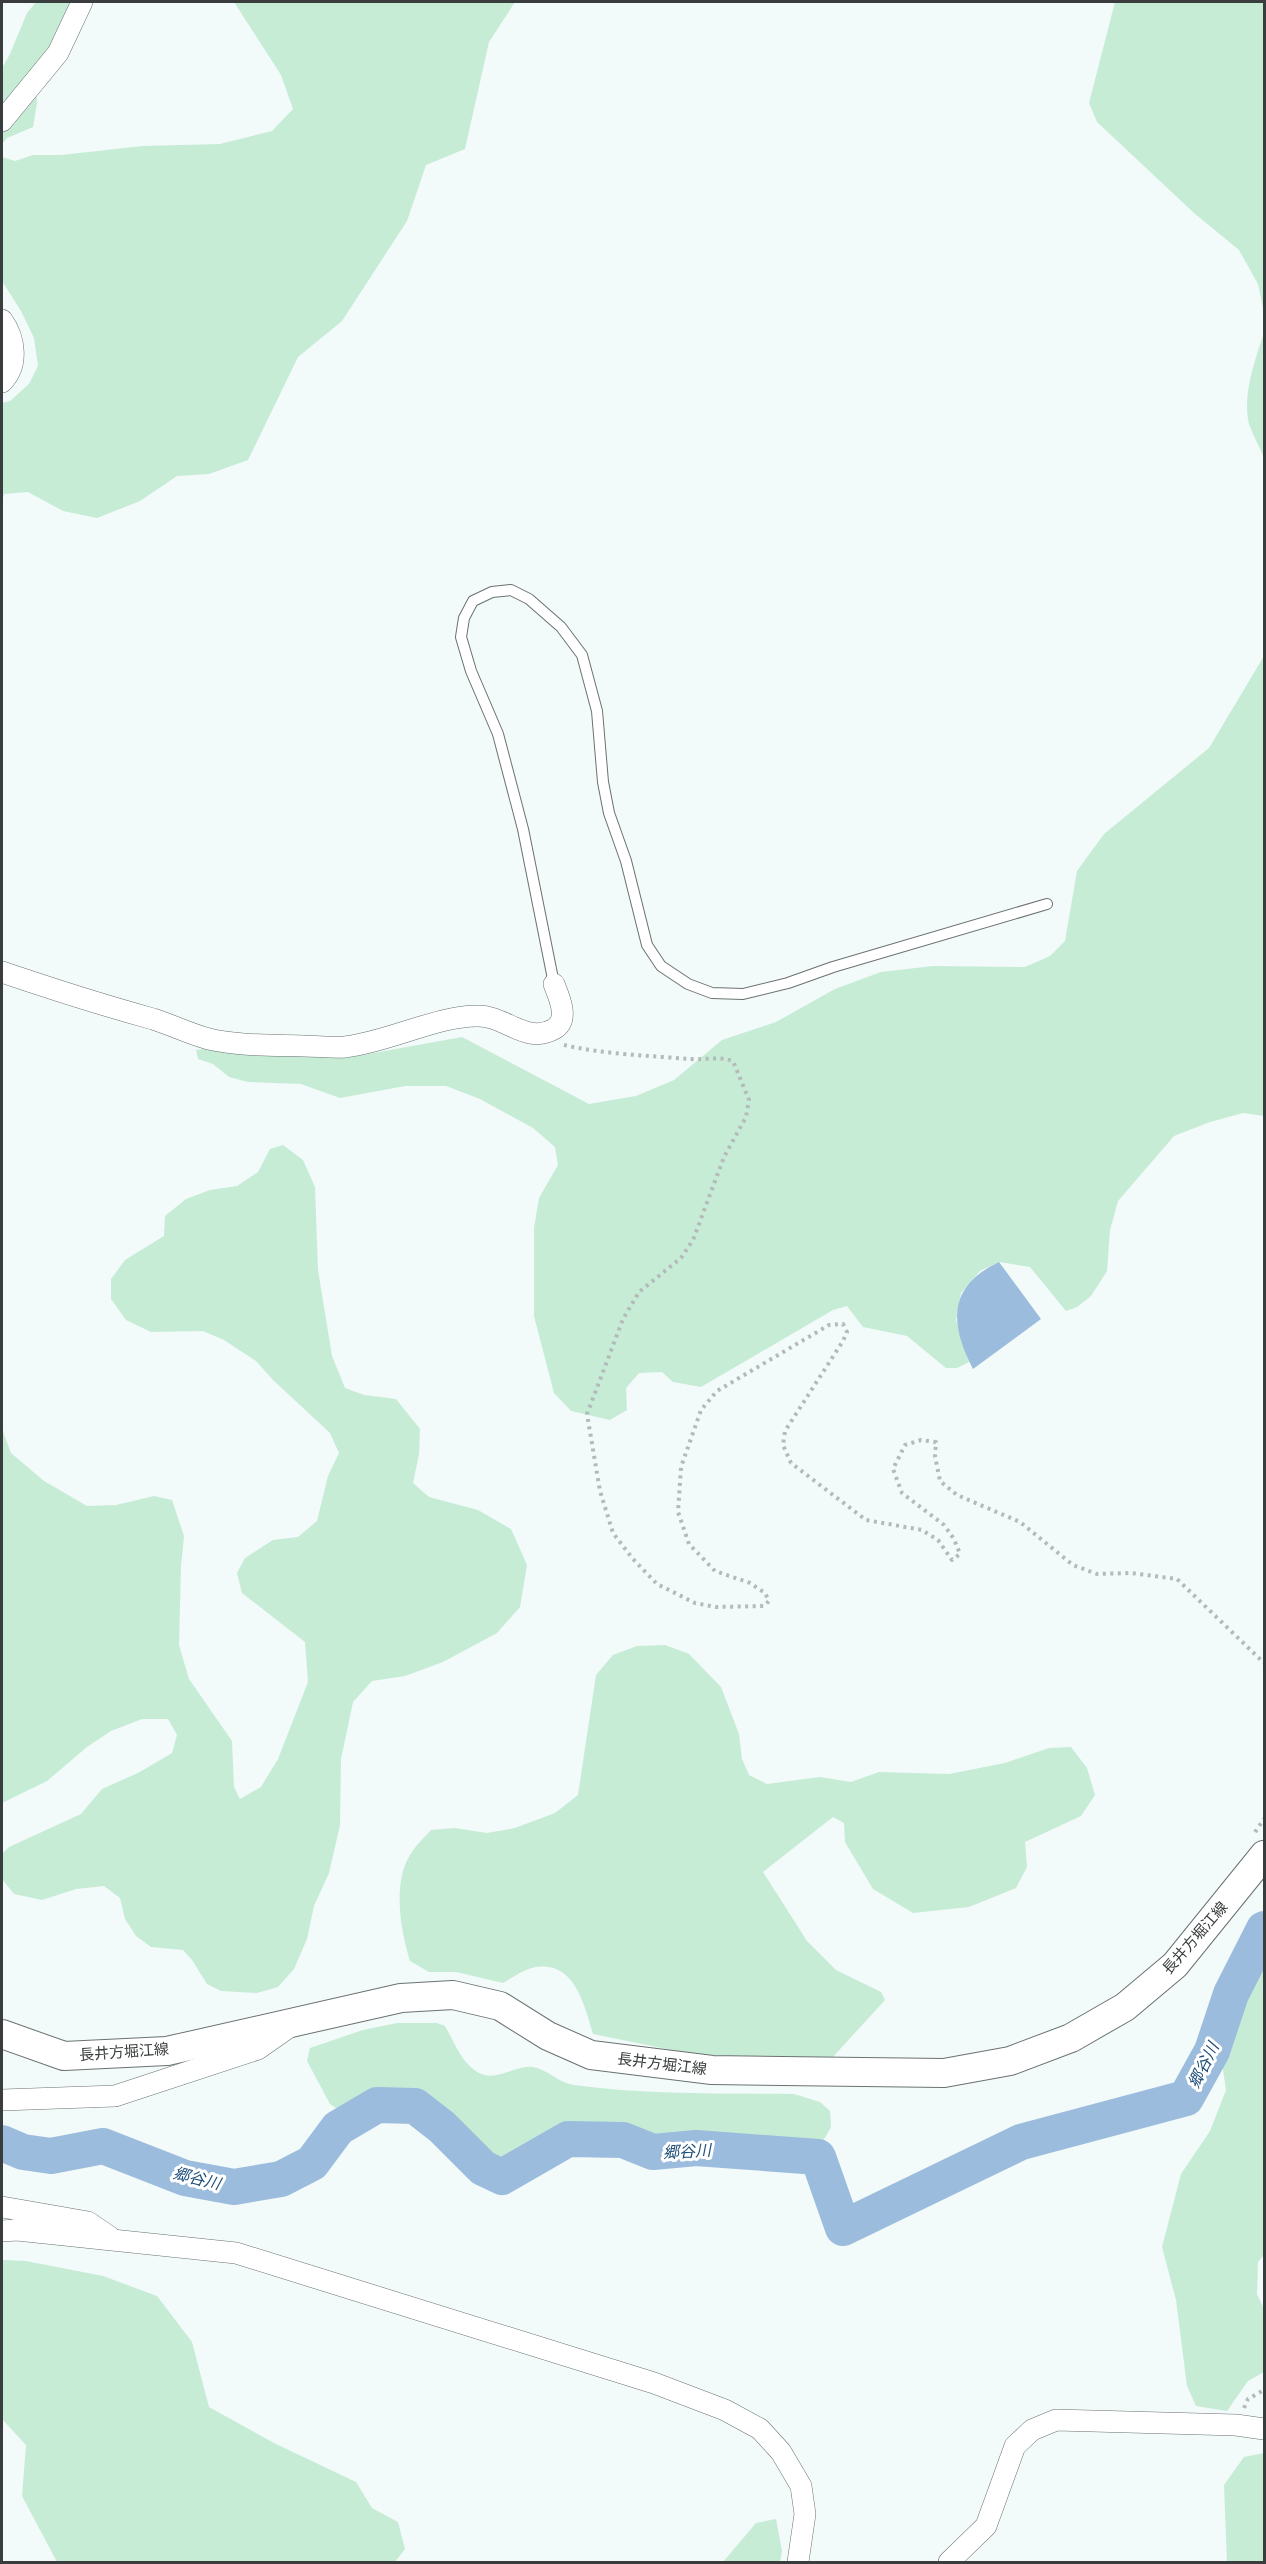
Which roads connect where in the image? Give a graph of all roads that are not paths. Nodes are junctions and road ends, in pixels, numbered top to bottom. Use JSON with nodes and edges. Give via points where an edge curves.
{"nodes":[{"id":1,"x":82,"y":2,"type":"edge"},
{"id":2,"x":2,"y":121,"type":"edge"},
{"id":3,"x":2,"y":320,"type":"edge"},
{"id":4,"x":2,"y":382,"type":"edge"},
{"id":5,"x":1047,"y":904,"type":"dead end"},
{"id":6,"x":2,"y":972,"type":"edge"},
{"id":7,"x":554,"y":984,"type":"joint"},
{"id":8,"x":1264,"y":1855,"type":"edge"},
{"id":9,"x":296,"y":2022,"type":"junction"},
{"id":10,"x":2,"y":2034,"type":"edge"},
{"id":11,"x":2,"y":2100,"type":"edge"},
{"id":12,"x":2,"y":2206,"type":"edge"},
{"id":13,"x":2,"y":2231,"type":"edge"},
{"id":14,"x":113,"y":2240,"type":"junction"},
{"id":15,"x":1264,"y":2429,"type":"edge"},
{"id":16,"x":798,"y":2562,"type":"edge"},
{"id":17,"x":949,"y":2562,"type":"edge"}],
"edges":[{"from":1,"to":2,"type":"street","via":[[58,53]]},
{"from":3,"to":4,"type":"street","via":[[14,350],[11,370]]},
{"from":5,"to":7,"type":"lane","via":[[743,994],[712,993],[688,984],[661,966],[647,945],[626,861],[609,813],[597,711],[582,655],[561,627],[529,599],[511,590],[492,592],[473,601],[464,618],[461,637],[501,744],[523,829]]},
{"from":6,"to":7,"type":"street","via":[[210,1039],[344,1047],[393,1038],[454,1018],[479,1016],[539,1036],[558,1027],[562,1018]]},
{"from":8,"to":9,"type":"main road","name":"長井方堀江線","via":[[1175,1965],[1125,2007],[1071,2038],[1010,2061],[944,2073],[712,2070],[591,2055],[548,2036],[500,2006],[453,1995],[401,1998]]},
{"from":9,"to":10,"type":"main road","name":"長井方堀江線","via":[[167,2051],[64,2056]]},
{"from":9,"to":11,"type":"street","via":[[258,2049],[115,2096]]},
{"from":12,"to":14,"type":"street","via":[[88,2222]]},
{"from":13,"to":14,"type":"street"},
{"from":14,"to":16,"type":"street","via":[[236,2253],[654,2384],[725,2410],[759,2429],[781,2452],[801,2486],[805,2514]]},
{"from":15,"to":17,"type":"street","via":[[1056,2420],[1032,2430],[1015,2446],[986,2526]]}]}
